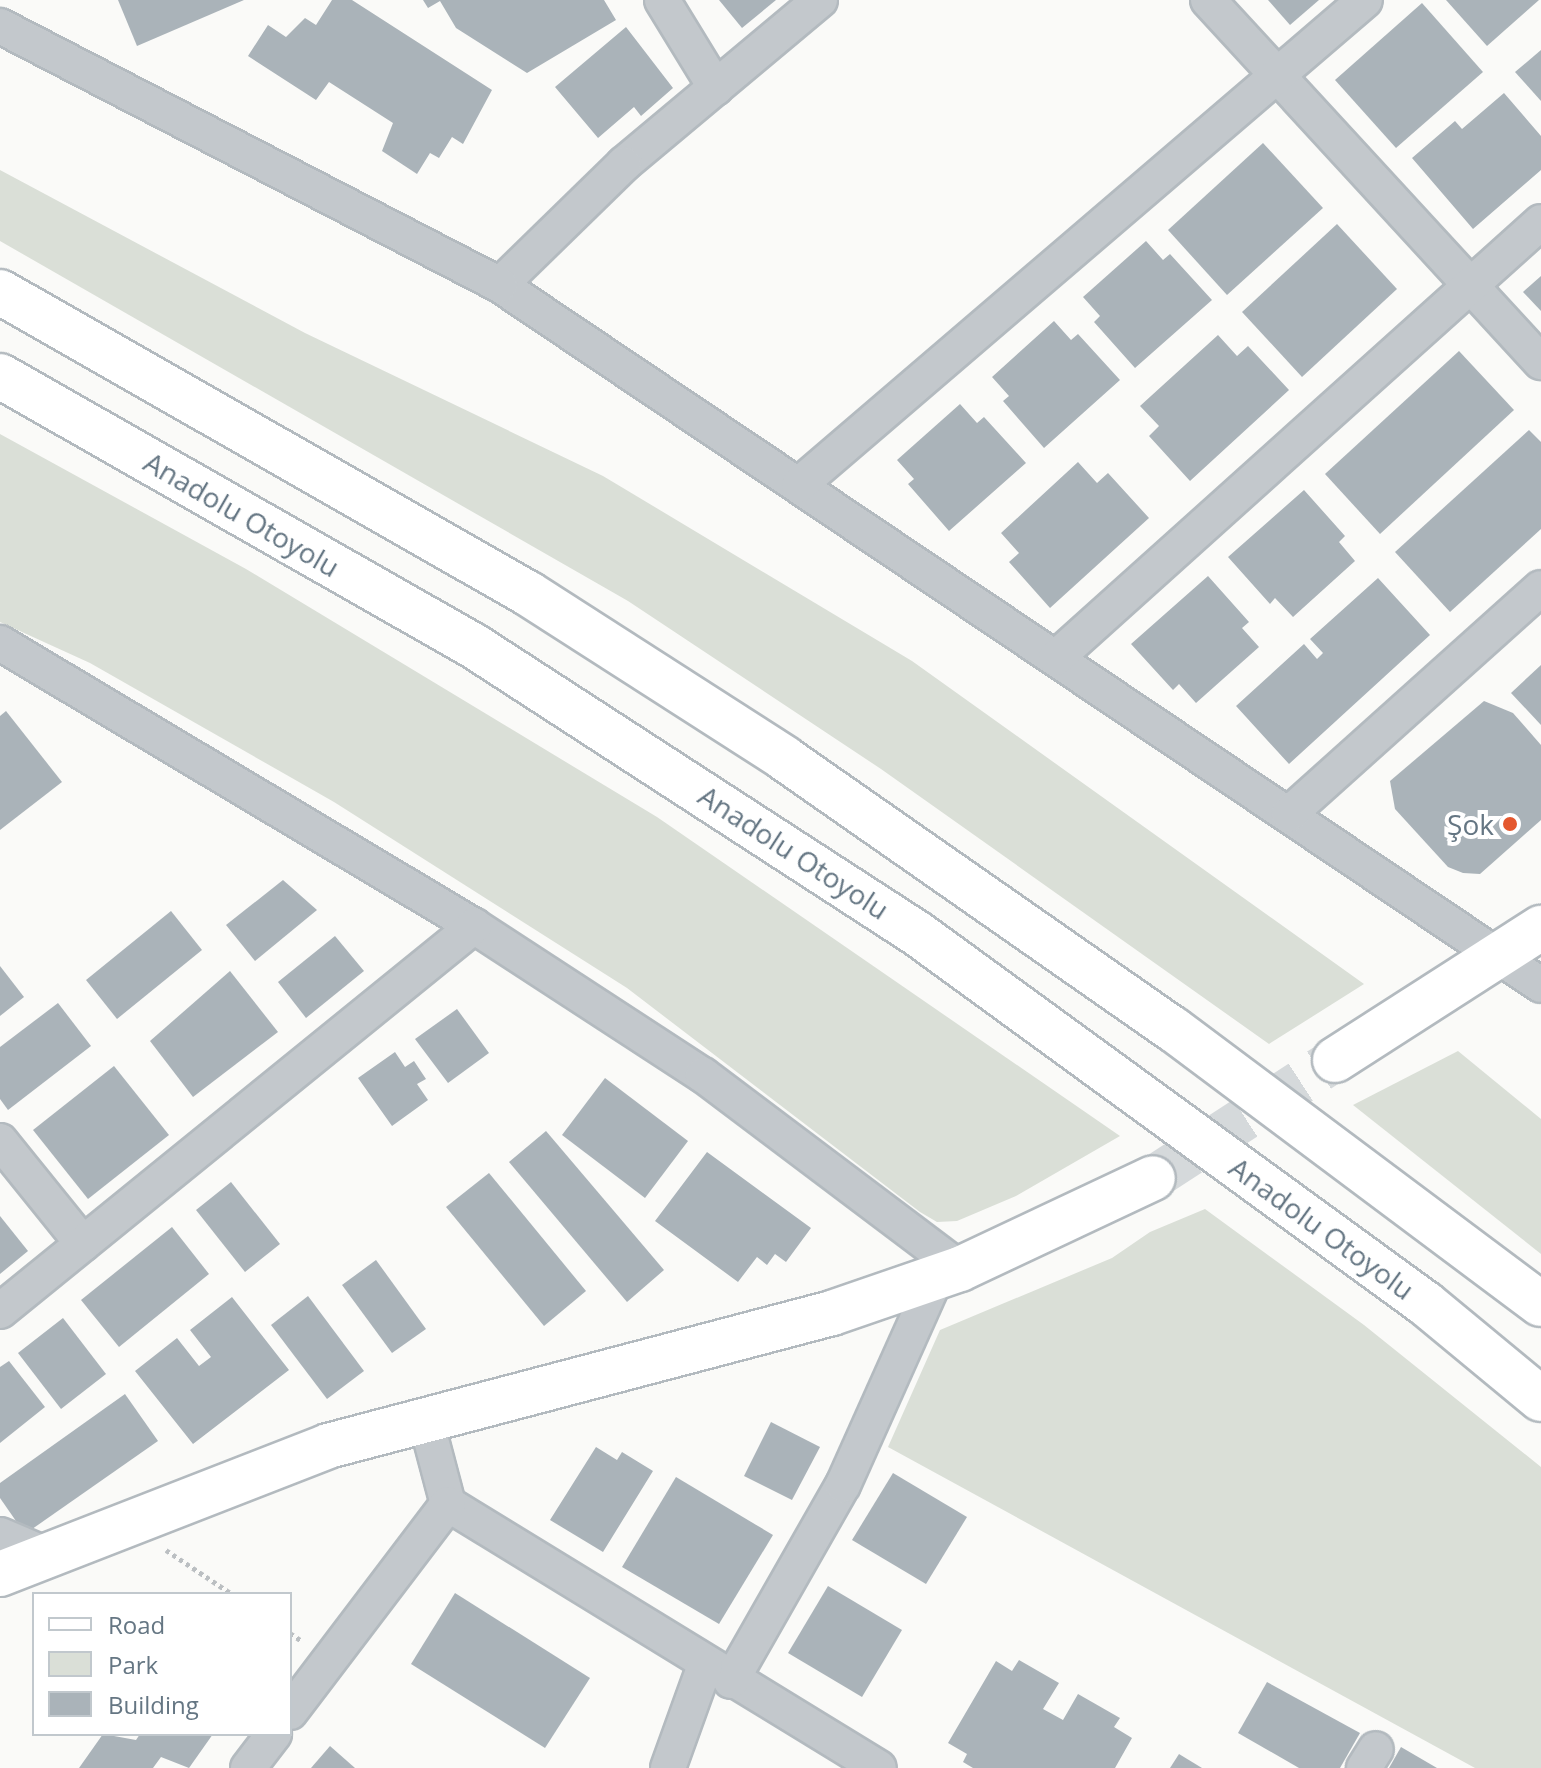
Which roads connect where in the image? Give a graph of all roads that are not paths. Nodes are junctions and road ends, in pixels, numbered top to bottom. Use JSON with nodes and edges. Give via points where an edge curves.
{"nodes":[{"id":1,"x":662,"y":0,"type":"edge"},
{"id":2,"x":820,"y":0,"type":"edge"},
{"id":3,"x":1208,"y":0,"type":"edge"},
{"id":4,"x":1365,"y":0,"type":"edge"},
{"id":5,"x":0,"y":26,"type":"edge"},
{"id":6,"x":1278,"y":75,"type":"junction"},
{"id":7,"x":716,"y":88,"type":"junction"},
{"id":8,"x":1541,"y":222,"type":"edge"},
{"id":9,"x":500,"y":285,"type":"junction"},
{"id":10,"x":1471,"y":285,"type":"junction"},
{"id":11,"x":0,"y":292,"type":"edge"},
{"id":12,"x":1541,"y":362,"type":"edge"},
{"id":13,"x":0,"y":376,"type":"edge"},
{"id":14,"x":799,"y":485,"type":"junction"},
{"id":15,"x":1541,"y":588,"type":"edge"},
{"id":16,"x":0,"y":643,"type":"edge"},
{"id":17,"x":1056,"y":658,"type":"junction"},
{"id":18,"x":1289,"y":814,"type":"junction"},
{"id":19,"x":474,"y":926,"type":"junction"},
{"id":20,"x":1541,"y":928,"type":"edge"},
{"id":21,"x":1502,"y":959,"type":"junction"},
{"id":22,"x":1541,"y":985,"type":"edge"},
{"id":23,"x":1335,"y":1060,"type":"tunnel mouth"},
{"id":24,"x":0,"y":1141,"type":"edge"},
{"id":25,"x":1153,"y":1178,"type":"tunnel mouth"},
{"id":26,"x":83,"y":1244,"type":"junction"},
{"id":27,"x":948,"y":1273,"type":"junction"},
{"id":28,"x":1541,"y":1304,"type":"edge"},
{"id":29,"x":0,"y":1311,"type":"edge"},
{"id":30,"x":1541,"y":1399,"type":"edge"},
{"id":31,"x":425,"y":1417,"type":"junction"},
{"id":32,"x":448,"y":1504,"type":"junction"},
{"id":33,"x":0,"y":1535,"type":"edge"},
{"id":34,"x":45,"y":1554,"type":"junction"},
{"id":35,"x":0,"y":1574,"type":"edge"},
{"id":36,"x":718,"y":1673,"type":"junction"},
{"id":37,"x":292,"y":1709,"type":"edge"},
{"id":38,"x":272,"y":1736,"type":"edge"},
{"id":39,"x":248,"y":1768,"type":"edge"},
{"id":40,"x":668,"y":1768,"type":"edge"},
{"id":41,"x":879,"y":1768,"type":"edge"}],
"edges":[{"from":1,"to":7,"type":"street"},
{"from":2,"to":7,"type":"street"},
{"from":3,"to":6,"type":"street"},
{"from":4,"to":6,"type":"street"},
{"from":5,"to":9,"type":"street"},
{"from":6,"to":10,"type":"street"},
{"from":6,"to":14,"type":"street"},
{"from":7,"to":9,"type":"street","via":[[624,164]]},
{"from":8,"to":10,"type":"street"},
{"from":9,"to":14,"type":"street","via":[[647,390]]},
{"from":10,"to":12,"type":"street"},
{"from":10,"to":17,"type":"street"},
{"from":11,"to":28,"type":"main road","via":[[529,594],[784,758],[1186,1038]]},
{"from":13,"to":30,"type":"main road","name":"Anadolu Otoyolu","via":[[474,646],[918,934],[1426,1304]]},
{"from":14,"to":17,"type":"street"},
{"from":15,"to":18,"type":"street"},
{"from":16,"to":19,"type":"street"},
{"from":17,"to":18,"type":"street"},
{"from":18,"to":21,"type":"street"},
{"from":19,"to":26,"type":"street"},
{"from":19,"to":27,"type":"street","via":[[703,1075]]},
{"from":20,"to":21,"type":"main road"},
{"from":21,"to":22,"type":"street"},
{"from":21,"to":23,"type":"main road"},
{"from":24,"to":26,"type":"street"},
{"from":25,"to":27,"type":"main road"},
{"from":26,"to":29,"type":"street"},
{"from":27,"to":31,"type":"main road","via":[[832,1313]]},
{"from":27,"to":36,"type":"street","via":[[843,1485]]},
{"from":31,"to":32,"type":"street"},
{"from":31,"to":34,"type":"main road","via":[[254,1470]]},
{"from":32,"to":36,"type":"street"},
{"from":32,"to":37,"type":"street"},
{"from":33,"to":34,"type":"street"},
{"from":34,"to":35,"type":"main road"},
{"from":36,"to":40,"type":"street"},
{"from":36,"to":41,"type":"street"},
{"from":38,"to":39,"type":"street"}]}
